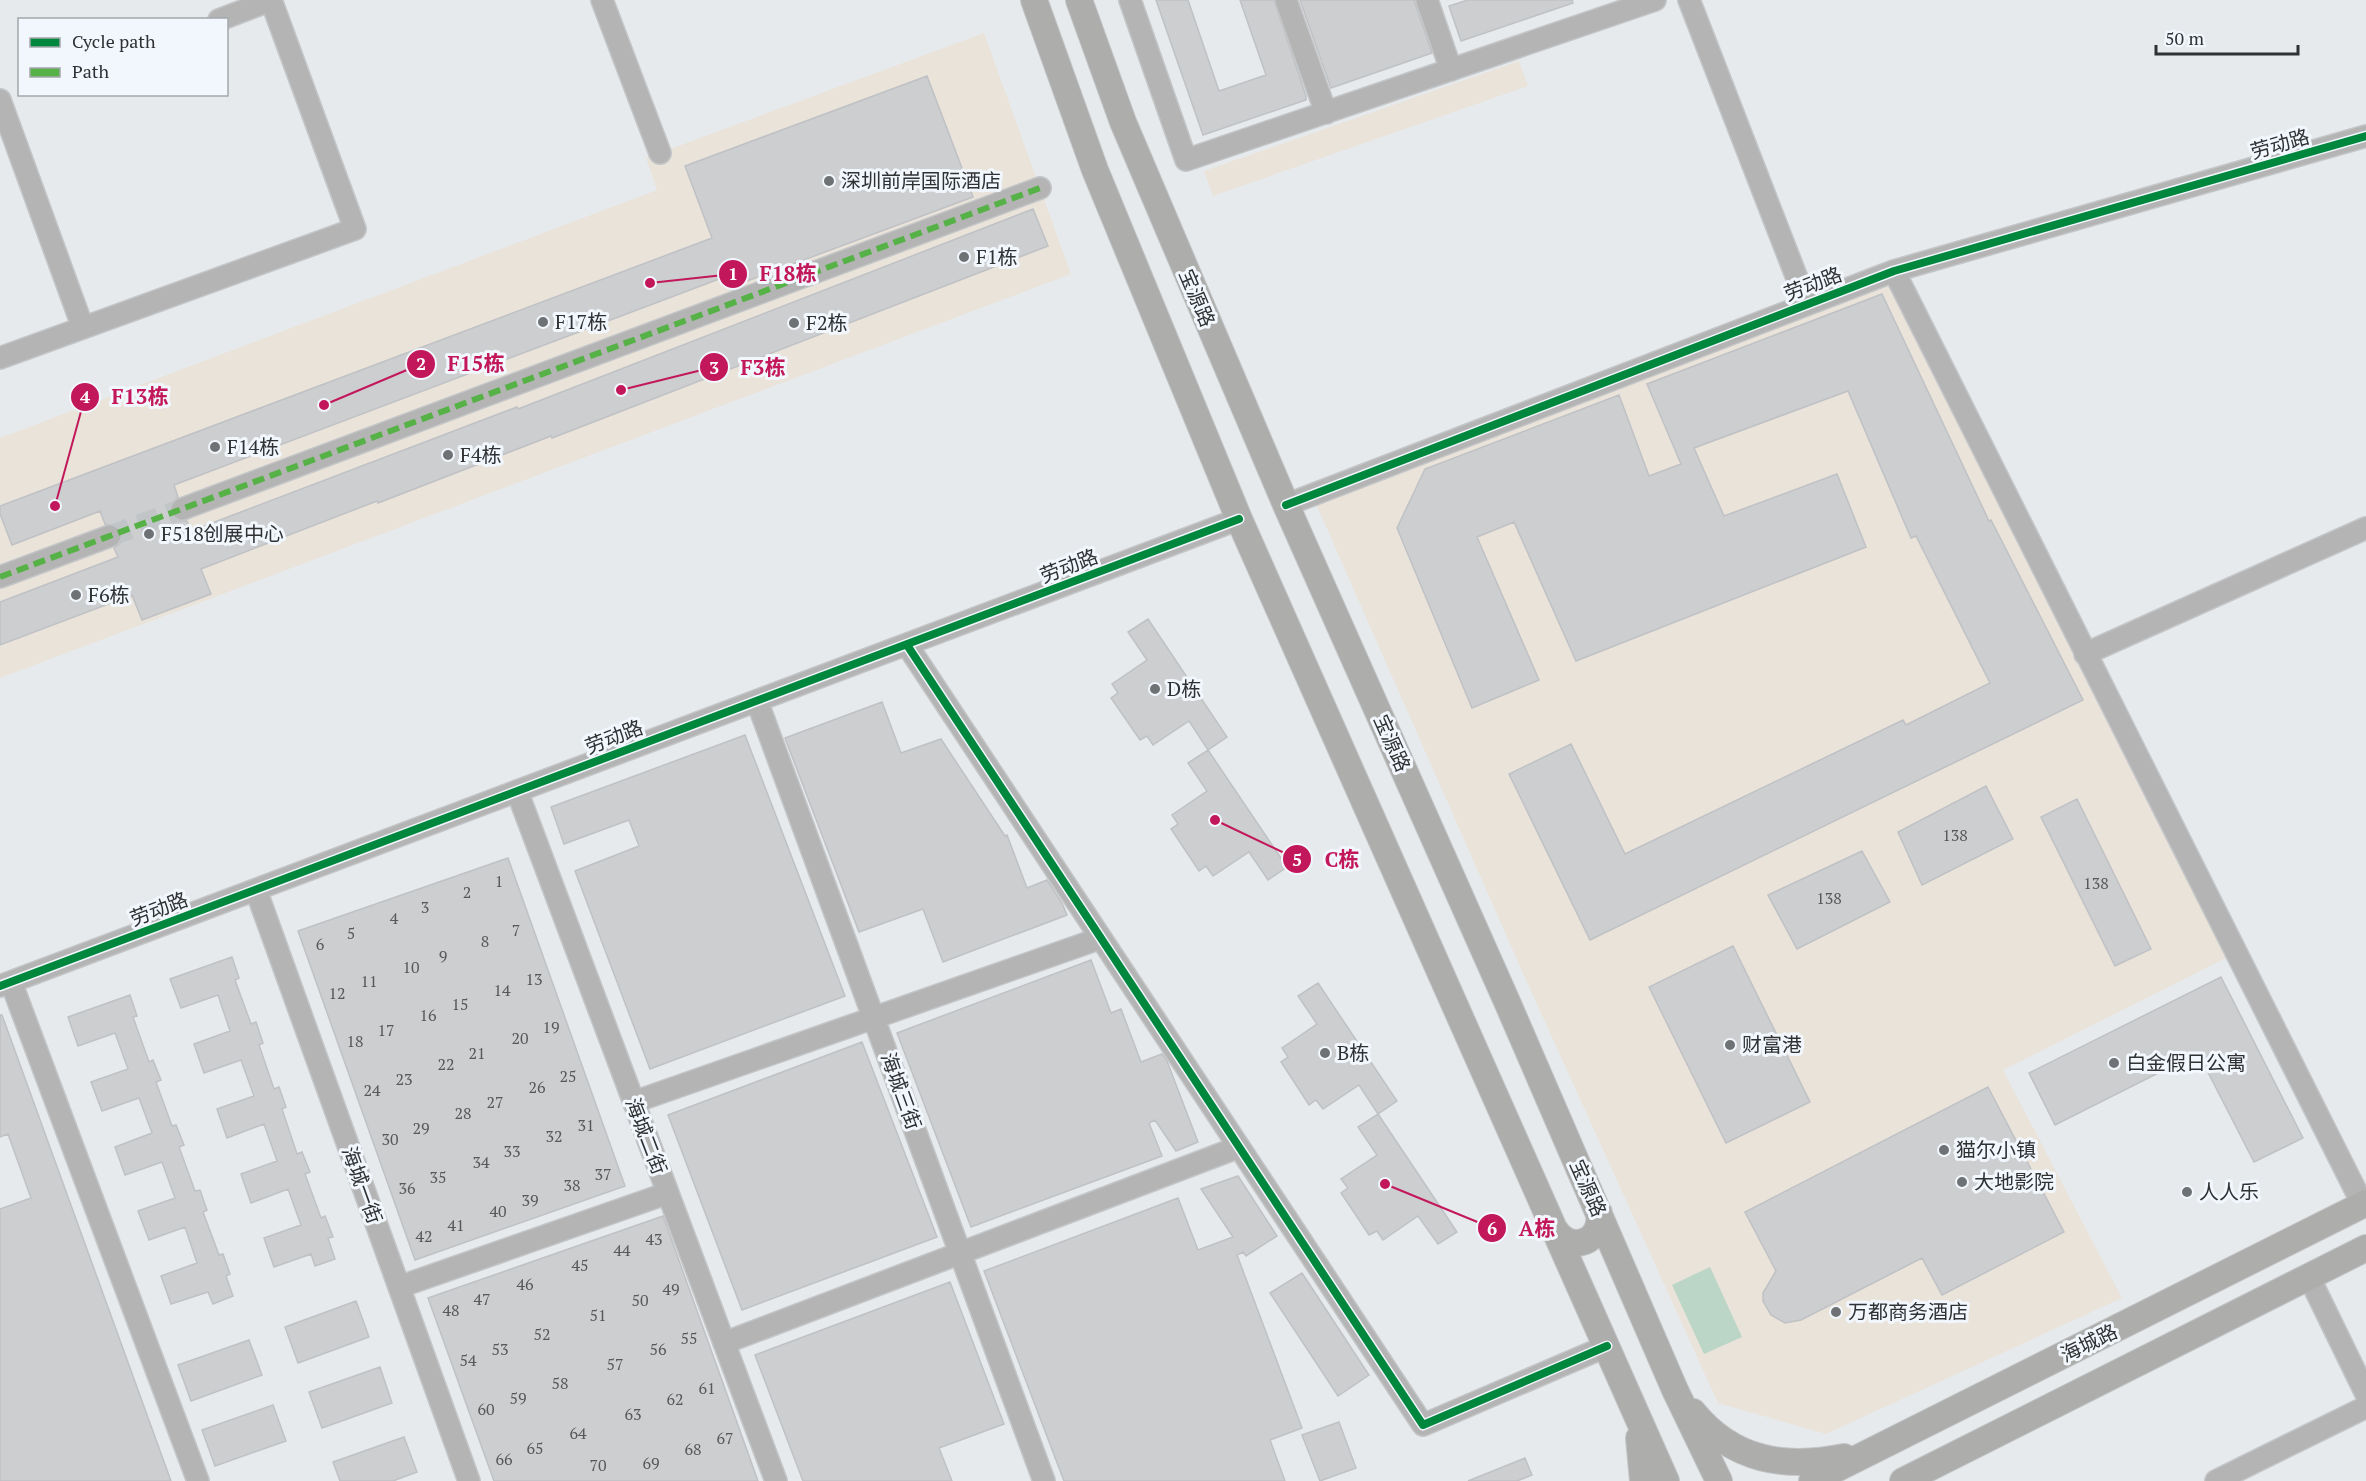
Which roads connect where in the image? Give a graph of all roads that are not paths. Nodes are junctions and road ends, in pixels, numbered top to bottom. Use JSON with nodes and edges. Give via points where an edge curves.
{"nodes":[{"id":1,"x":602,"y":0,"type":"edge"},
{"id":2,"x":1034,"y":0,"type":"edge"},
{"id":3,"x":1079,"y":0,"type":"edge"},
{"id":4,"x":1130,"y":0,"type":"edge"},
{"id":5,"x":1286,"y":0,"type":"edge"},
{"id":6,"x":1427,"y":0,"type":"edge"},
{"id":7,"x":1655,"y":0,"type":"edge"},
{"id":8,"x":1689,"y":0,"type":"edge"},
{"id":9,"x":224,"y":18,"type":"edge"},
{"id":10,"x":1451,"y":70,"type":"junction"},
{"id":11,"x":18,"y":95,"type":"edge"},
{"id":12,"x":0,"y":101,"type":"edge"},
{"id":13,"x":1326,"y":112,"type":"junction"},
{"id":14,"x":2366,"y":136,"type":"edge"},
{"id":15,"x":660,"y":153,"type":"dead end"},
{"id":16,"x":1040,"y":188,"type":"dead end"},
{"id":17,"x":1894,"y":271,"type":"junction"},
{"id":18,"x":1807,"y":304,"type":"junction"},
{"id":19,"x":83,"y":328,"type":"junction"},
{"id":20,"x":0,"y":358,"type":"edge"},
{"id":21,"x":1286,"y":505,"type":"junction"},
{"id":22,"x":182,"y":509,"type":"tunnel mouth"},
{"id":23,"x":1239,"y":519,"type":"junction"},
{"id":24,"x":2366,"y":528,"type":"edge"},
{"id":25,"x":110,"y":536,"type":"tunnel mouth"},
{"id":26,"x":0,"y":577,"type":"edge"},
{"id":27,"x":907,"y":645,"type":"junction"},
{"id":28,"x":2085,"y":654,"type":"junction"},
{"id":29,"x":757,"y":701,"type":"junction"},
{"id":30,"x":517,"y":791,"type":"junction"},
{"id":31,"x":255,"y":890,"type":"junction"},
{"id":32,"x":1101,"y":938,"type":"junction"},
{"id":33,"x":5,"y":984,"type":"edge"},
{"id":34,"x":874,"y":1018,"type":"junction"},
{"id":35,"x":634,"y":1102,"type":"junction"},
{"id":36,"x":1239,"y":1147,"type":"junction"},
{"id":37,"x":668,"y":1193,"type":"junction"},
{"id":38,"x":2364,"y":1204,"type":"edge"},
{"id":39,"x":1599,"y":1213,"type":"junction"},
{"id":40,"x":1555,"y":1230,"type":"junction"},
{"id":41,"x":2366,"y":1248,"type":"edge"},
{"id":42,"x":960,"y":1254,"type":"junction"},
{"id":43,"x":2309,"y":1277,"type":"junction"},
{"id":44,"x":399,"y":1287,"type":"junction"},
{"id":45,"x":724,"y":1343,"type":"junction"},
{"id":46,"x":1606,"y":1346,"type":"junction"},
{"id":47,"x":1675,"y":1390,"type":"junction"},
{"id":48,"x":2366,"y":1394,"type":"edge"},
{"id":49,"x":2366,"y":1407,"type":"edge"},
{"id":50,"x":1634,"y":1408,"type":"junction"},
{"id":51,"x":1871,"y":1451,"type":"junction"},
{"id":52,"x":198,"y":1481,"type":"edge"},
{"id":53,"x":469,"y":1481,"type":"edge"},
{"id":54,"x":776,"y":1481,"type":"edge"},
{"id":55,"x":1044,"y":1481,"type":"edge"},
{"id":56,"x":1643,"y":1481,"type":"edge"},
{"id":57,"x":1666,"y":1481,"type":"edge"},
{"id":58,"x":1719,"y":1481,"type":"edge"},
{"id":59,"x":1812,"y":1481,"type":"edge"},
{"id":60,"x":1904,"y":1481,"type":"edge"},
{"id":61,"x":2216,"y":1481,"type":"edge"}],
"edges":[{"from":1,"to":15,"type":"street"},
{"from":2,"to":23,"type":"main road","via":[[1095,170]]},
{"from":3,"to":21,"type":"main road","name":"宝源路","via":[[1128,132]]},
{"from":4,"to":13,"type":"street","via":[[1186,160]]},
{"from":5,"to":13,"type":"street"},
{"from":6,"to":10,"type":"street"},
{"from":7,"to":10,"type":"street"},
{"from":8,"to":18,"type":"street"},
{"from":9,"to":19,"type":"street","via":[[271,0],[355,229]]},
{"from":10,"to":13,"type":"street"},
{"from":11,"to":12,"type":"street"},
{"from":12,"to":19,"type":"street"},
{"from":14,"to":17,"type":"street","name":"劳动路"},
{"from":16,"to":22,"type":"street"},
{"from":17,"to":18,"type":"street","name":"劳动路"},
{"from":17,"to":28,"type":"street"},
{"from":18,"to":21,"type":"street","name":"劳动路"},
{"from":19,"to":20,"type":"street"},
{"from":21,"to":39,"type":"main road","name":"宝源路"},
{"from":23,"to":27,"type":"street","name":"劳动路"},
{"from":23,"to":40,"type":"main road"},
{"from":24,"to":28,"type":"street"},
{"from":25,"to":26,"type":"street"},
{"from":27,"to":29,"type":"street","name":"劳动路"},
{"from":27,"to":32,"type":"street"},
{"from":28,"to":38,"type":"street"},
{"from":29,"to":30,"type":"street","name":"劳动路"},
{"from":29,"to":34,"type":"street","name":"海城三街"},
{"from":30,"to":31,"type":"street","name":"劳动路"},
{"from":30,"to":35,"type":"street","name":"海城二街"},
{"from":31,"to":33,"type":"street","name":"劳动路"},
{"from":31,"to":44,"type":"street","name":"海城一街"},
{"from":32,"to":34,"type":"street"},
{"from":32,"to":36,"type":"street"},
{"from":33,"to":52,"type":"street"},
{"from":34,"to":35,"type":"street"},
{"from":34,"to":42,"type":"street","name":"海城三街"},
{"from":35,"to":37,"type":"street","name":"海城二街"},
{"from":36,"to":42,"type":"street"},
{"from":36,"to":46,"type":"street","via":[[1423,1425]]},
{"from":37,"to":44,"type":"street"},
{"from":37,"to":45,"type":"street","name":"海城二街"},
{"from":38,"to":51,"type":"main road","name":"海城路"},
{"from":39,"to":40,"type":"main road","via":[[1599,1227],[1589,1240],[1573,1243]]},
{"from":39,"to":47,"type":"main road","name":"宝源路"},
{"from":40,"to":46,"type":"main road"},
{"from":41,"to":43,"type":"main road","name":"海城路"},
{"from":42,"to":45,"type":"street"},
{"from":42,"to":55,"type":"street","name":"海城三街"},
{"from":43,"to":48,"type":"street"},
{"from":43,"to":60,"type":"main road","name":"海城路"},
{"from":44,"to":53,"type":"street","name":"海城一街"},
{"from":45,"to":54,"type":"street","name":"海城二街"},
{"from":46,"to":50,"type":"main road"},
{"from":47,"to":51,"type":"main road","via":[[1704,1425],[1729,1445],[1752,1456],[1776,1461],[1825,1461]]},
{"from":47,"to":58,"type":"main road","name":"宝源路"},
{"from":49,"to":61,"type":"street"},
{"from":50,"to":56,"type":"main road"},
{"from":50,"to":57,"type":"main road"},
{"from":51,"to":59,"type":"main road","name":"海城路"}]}
